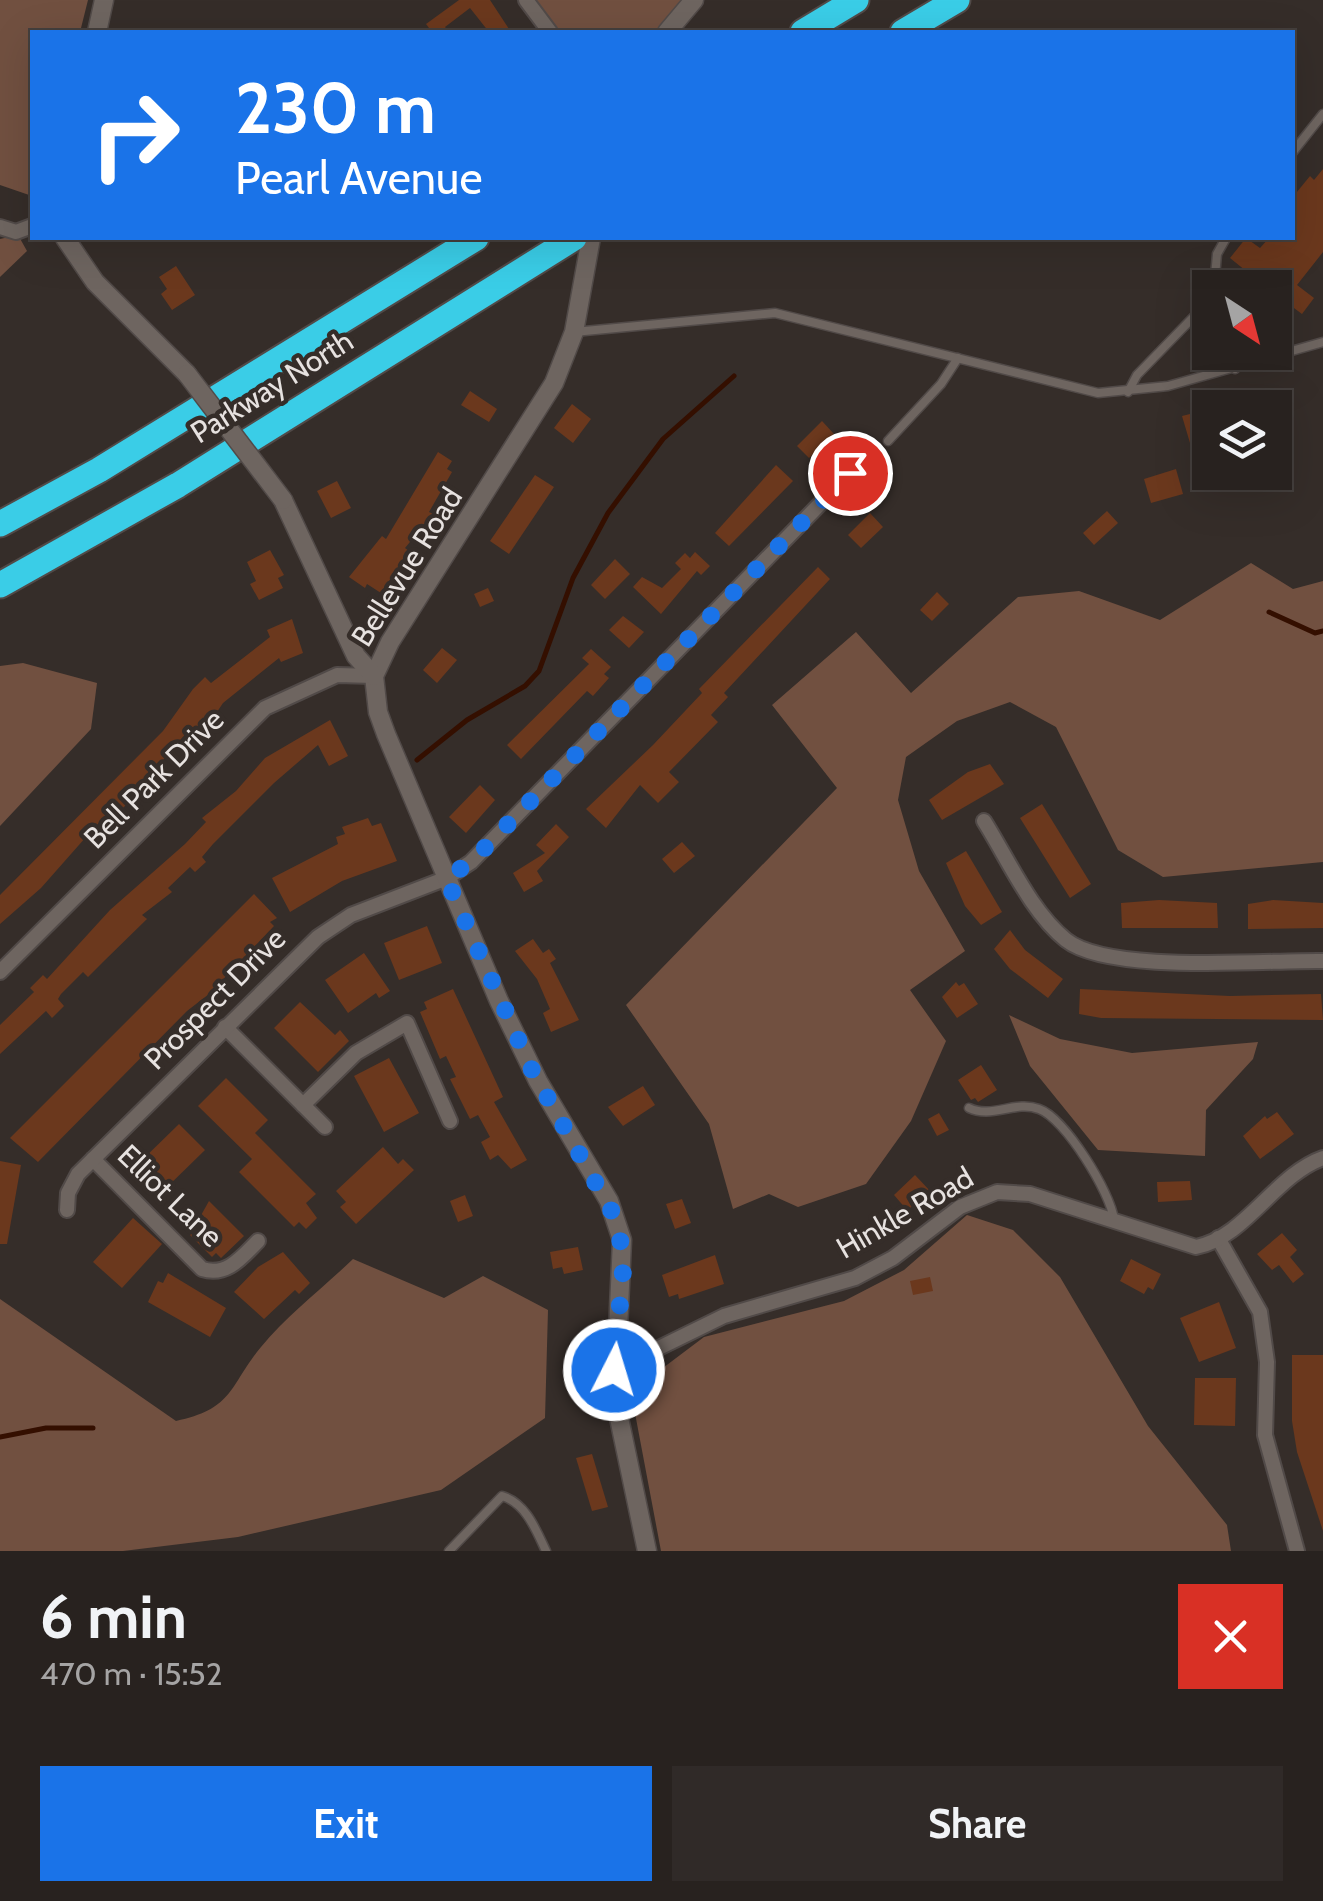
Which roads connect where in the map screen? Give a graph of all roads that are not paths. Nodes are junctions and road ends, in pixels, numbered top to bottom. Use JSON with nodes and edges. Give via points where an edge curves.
{"nodes":[{"id":1,"x":104,"y":0,"type":"edge"},
{"id":2,"x":526,"y":0,"type":"edge"},
{"id":3,"x":694,"y":0,"type":"edge"},
{"id":4,"x":856,"y":0,"type":"edge"},
{"id":5,"x":956,"y":0,"type":"edge"},
{"id":6,"x":97,"y":30,"type":"edge"},
{"id":7,"x":548,"y":30,"type":"edge"},
{"id":8,"x":670,"y":30,"type":"edge"},
{"id":9,"x":806,"y":30,"type":"edge"},
{"id":10,"x":906,"y":30,"type":"edge"},
{"id":11,"x":1323,"y":114,"type":"edge"},
{"id":12,"x":1295,"y":149,"type":"edge"},
{"id":13,"x":0,"y":227,"type":"edge"},
{"id":14,"x":30,"y":227,"type":"edge"},
{"id":15,"x":66,"y":240,"type":"edge"},
{"id":16,"x":473,"y":240,"type":"edge"},
{"id":17,"x":571,"y":240,"type":"edge"},
{"id":18,"x":591,"y":240,"type":"edge"},
{"id":19,"x":1225,"y":240,"type":"edge"},
{"id":20,"x":1216,"y":270,"type":"edge"},
{"id":21,"x":1192,"y":318,"type":"edge"},
{"id":22,"x":574,"y":332,"type":"junction"},
{"id":23,"x":1323,"y":342,"type":"edge"},
{"id":24,"x":1292,"y":352,"type":"edge"},
{"id":25,"x":958,"y":358,"type":"junction"},
{"id":26,"x":1230,"y":370,"type":"edge"},
{"id":27,"x":1128,"y":392,"type":"junction"},
{"id":28,"x":888,"y":441,"type":"dead end"},
{"id":29,"x":856,"y":467,"type":"dead end"},
{"id":30,"x":0,"y":524,"type":"edge"},
{"id":31,"x":0,"y":584,"type":"edge"},
{"id":32,"x":374,"y":676,"type":"junction"},
{"id":33,"x":984,"y":821,"type":"dead end"},
{"id":34,"x":446,"y":878,"type":"junction"},
{"id":35,"x":1323,"y":960,"type":"edge"},
{"id":36,"x":0,"y":972,"type":"edge"},
{"id":37,"x":224,"y":1027,"type":"junction"},
{"id":38,"x":303,"y":1106,"type":"junction"},
{"id":39,"x":969,"y":1108,"type":"dead end"},
{"id":40,"x":450,"y":1121,"type":"dead end"},
{"id":41,"x":325,"y":1127,"type":"dead end"},
{"id":42,"x":1323,"y":1158,"type":"edge"},
{"id":43,"x":92,"y":1159,"type":"junction"},
{"id":44,"x":66,"y":1210,"type":"dead end"},
{"id":45,"x":1114,"y":1220,"type":"junction"},
{"id":46,"x":1218,"y":1238,"type":"junction"},
{"id":47,"x":258,"y":1241,"type":"dead end"},
{"id":48,"x":614,"y":1370,"type":"junction"},
{"id":49,"x":449,"y":1551,"type":"edge"},
{"id":50,"x":546,"y":1551,"type":"edge"},
{"id":51,"x":647,"y":1551,"type":"edge"},
{"id":52,"x":1297,"y":1551,"type":"edge"}],
"edges":[{"from":1,"to":6,"type":"street"},
{"from":2,"to":7,"type":"street"},
{"from":3,"to":8,"type":"street"},
{"from":4,"to":9,"type":"highway"},
{"from":5,"to":10,"type":"highway"},
{"from":11,"to":12,"type":"lane"},
{"from":13,"to":14,"type":"street","via":[[16,232]]},
{"from":15,"to":32,"type":"street","bridge":true,"via":[[96,282],[187,374],[284,500],[356,656]]},
{"from":16,"to":30,"type":"highway","name":"Parkway North"},
{"from":17,"to":31,"type":"highway","name":"Parkway North","via":[[178,485]]},
{"from":18,"to":22,"type":"street","name":"Bellevue Road"},
{"from":19,"to":20,"type":"lane"},
{"from":21,"to":27,"type":"lane"},
{"from":22,"to":25,"type":"lane","via":[[775,312]]},
{"from":22,"to":32,"type":"street","name":"Bellevue Road","via":[[554,383]]},
{"from":23,"to":24,"type":"lane"},
{"from":25,"to":27,"type":"lane","via":[[1088,392]]},
{"from":25,"to":28,"type":"lane"},
{"from":26,"to":27,"type":"lane"},
{"from":29,"to":34,"type":"street","name":"Prospect Drive","via":[[471,862]]},
{"from":32,"to":34,"type":"street","name":"Bellevue Road","via":[[378,712]]},
{"from":32,"to":36,"type":"street","name":"Bell Park Drive","via":[[337,675],[265,708]]},
{"from":33,"to":35,"type":"street","via":[[1050,925],[1081,950],[1123,960]]},
{"from":34,"to":37,"type":"street","name":"Prospect Drive","via":[[318,937]]},
{"from":34,"to":48,"type":"street","name":"Bellevue Road","via":[[532,1070],[616,1219],[624,1260]]},
{"from":37,"to":38,"type":"street"},
{"from":37,"to":43,"type":"street","name":"Prospect Drive"},
{"from":38,"to":40,"type":"street","via":[[356,1053],[407,1023]]},
{"from":38,"to":41,"type":"street"},
{"from":39,"to":45,"type":"lane","via":[[1042,1110],[1087,1162]]},
{"from":42,"to":46,"type":"street"},
{"from":43,"to":44,"type":"street","name":"Prospect Drive","via":[[72,1185]]},
{"from":43,"to":47,"type":"street","name":"Elliot Lane","via":[[202,1269],[230,1267]]},
{"from":45,"to":46,"type":"street","name":"Hinkle Road","via":[[1196,1248]]},
{"from":45,"to":48,"type":"street","name":"Hinkle Road","via":[[1030,1194],[997,1192],[960,1207],[855,1278],[724,1316]]},
{"from":46,"to":52,"type":"street","via":[[1260,1312],[1265,1435]]},
{"from":48,"to":51,"type":"street","name":"Bellevue Road","via":[[619,1428]]},
{"from":49,"to":50,"type":"lane","via":[[502,1496],[516,1500]]}]}
